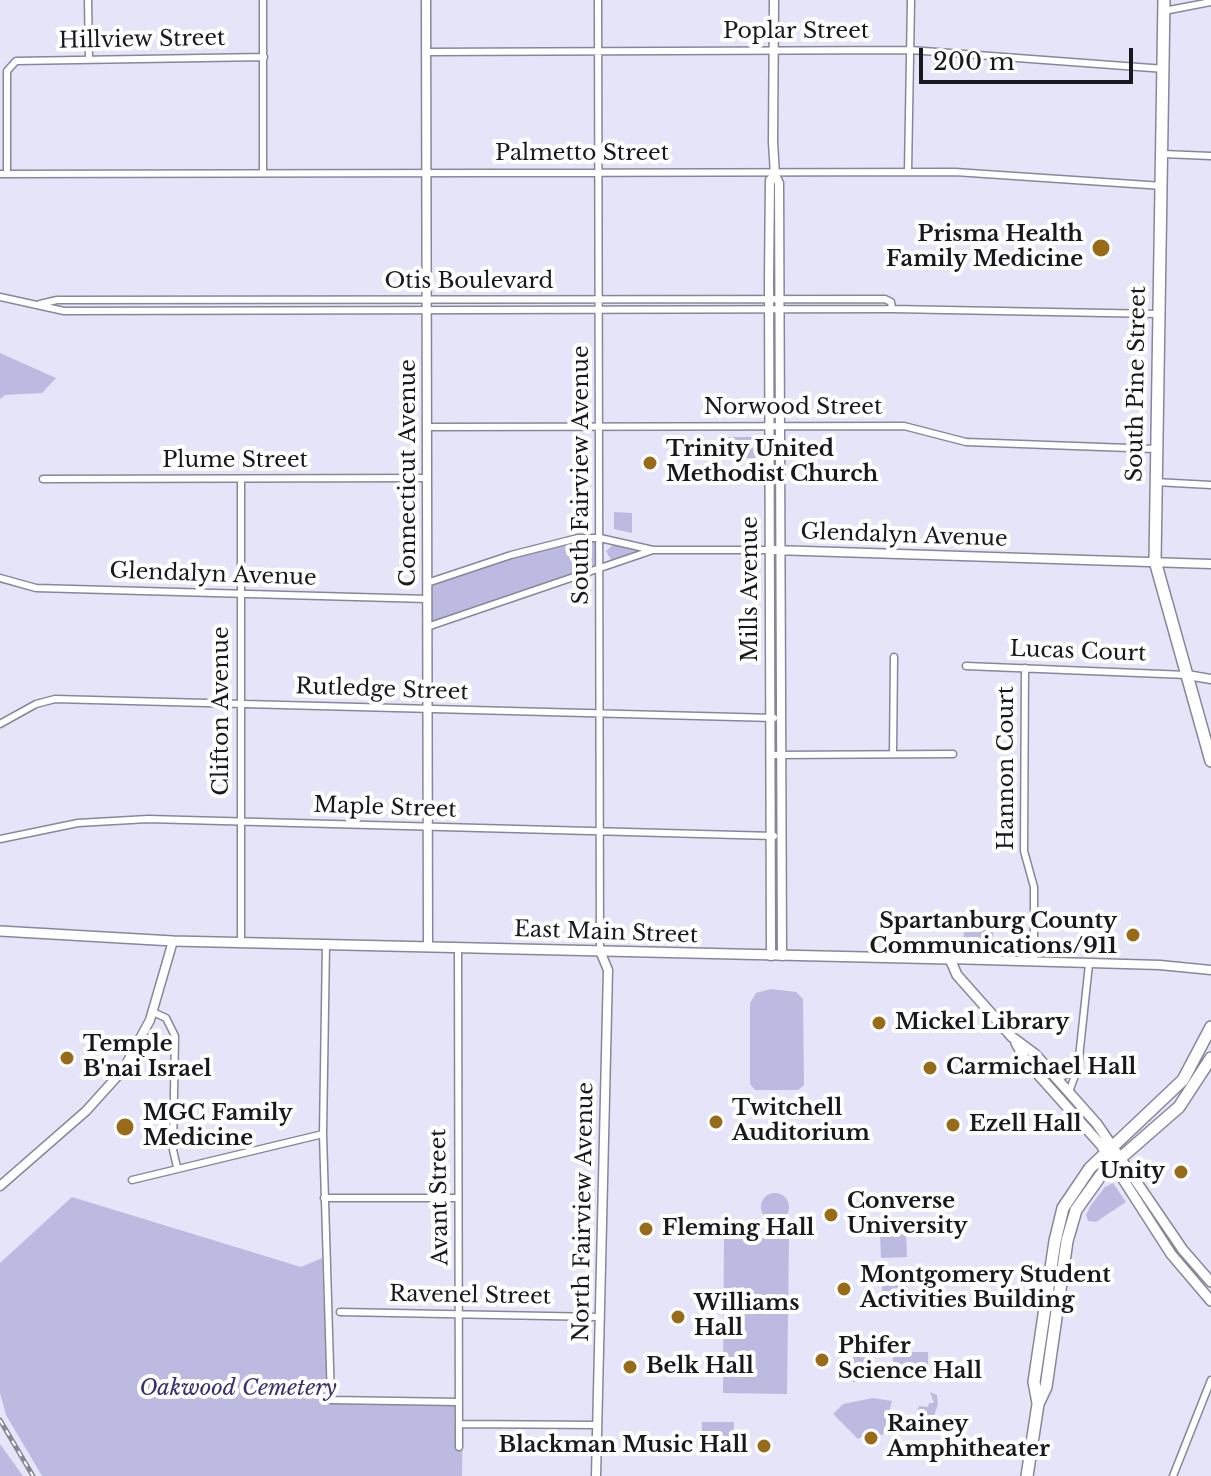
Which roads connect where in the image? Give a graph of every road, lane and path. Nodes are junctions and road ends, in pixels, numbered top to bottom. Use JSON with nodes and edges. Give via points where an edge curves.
{"nodes":[{"id":1,"x":88,"y":0,"type":"edge"},
{"id":2,"x":263,"y":0,"type":"edge"},
{"id":3,"x":426,"y":0,"type":"edge"},
{"id":4,"x":598,"y":0,"type":"edge"},
{"id":5,"x":774,"y":0,"type":"edge"},
{"id":6,"x":911,"y":0,"type":"edge"},
{"id":7,"x":1211,"y":2,"type":"edge"},
{"id":8,"x":1164,"y":5,"type":"edge"},
{"id":9,"x":599,"y":49,"type":"junction"},
{"id":10,"x":774,"y":50,"type":"junction"},
{"id":11,"x":910,"y":50,"type":"junction"},
{"id":12,"x":426,"y":52,"type":"junction"},
{"id":13,"x":264,"y":57,"type":"junction"},
{"id":14,"x":89,"y":58,"type":"junction"},
{"id":15,"x":1165,"y":69,"type":"junction"},
{"id":16,"x":1163,"y":154,"type":"junction"},
{"id":17,"x":1211,"y":156,"type":"edge"},
{"id":18,"x":426,"y":172,"type":"junction"},
{"id":19,"x":908,"y":172,"type":"junction"},
{"id":20,"x":263,"y":173,"type":"junction"},
{"id":21,"x":598,"y":173,"type":"junction"},
{"id":22,"x":775,"y":173,"type":"junction"},
{"id":23,"x":4,"y":174,"type":"edge"},
{"id":24,"x":1163,"y":186,"type":"junction"},
{"id":25,"x":0,"y":297,"type":"edge"},
{"id":26,"x":599,"y":300,"type":"junction"},
{"id":27,"x":774,"y":305,"type":"junction"},
{"id":28,"x":427,"y":306,"type":"junction"},
{"id":29,"x":599,"y":310,"type":"junction"},
{"id":30,"x":1159,"y":314,"type":"junction"},
{"id":31,"x":427,"y":427,"type":"junction"},
{"id":32,"x":599,"y":427,"type":"junction"},
{"id":33,"x":769,"y":427,"type":"junction"},
{"id":34,"x":779,"y":427,"type":"junction"},
{"id":35,"x":1156,"y":449,"type":"junction"},
{"id":36,"x":427,"y":478,"type":"junction"},
{"id":37,"x":43,"y":479,"type":"dead end"},
{"id":38,"x":241,"y":480,"type":"junction"},
{"id":39,"x":1154,"y":482,"type":"junction"},
{"id":40,"x":1211,"y":485,"type":"edge"},
{"id":41,"x":600,"y":538,"type":"junction"},
{"id":42,"x":653,"y":550,"type":"junction"},
{"id":43,"x":769,"y":550,"type":"junction"},
{"id":44,"x":779,"y":550,"type":"junction"},
{"id":45,"x":1155,"y":561,"type":"junction"},
{"id":46,"x":1211,"y":564,"type":"edge"},
{"id":47,"x":600,"y":569,"type":"junction"},
{"id":48,"x":0,"y":578,"type":"edge"},
{"id":49,"x":427,"y":583,"type":"junction"},
{"id":50,"x":240,"y":595,"type":"junction"},
{"id":51,"x":427,"y":599,"type":"junction"},
{"id":52,"x":427,"y":627,"type":"junction"},
{"id":53,"x":894,"y":657,"type":"dead end"},
{"id":54,"x":966,"y":666,"type":"dead end"},
{"id":55,"x":1025,"y":668,"type":"junction"},
{"id":56,"x":1187,"y":675,"type":"junction"},
{"id":57,"x":1211,"y":679,"type":"edge"},
{"id":58,"x":240,"y":704,"type":"junction"},
{"id":59,"x":427,"y":709,"type":"junction"},
{"id":60,"x":599,"y":714,"type":"junction"},
{"id":61,"x":775,"y":718,"type":"junction"},
{"id":62,"x":0,"y":724,"type":"edge"},
{"id":63,"x":893,"y":754,"type":"junction"},
{"id":64,"x":953,"y":754,"type":"dead end"},
{"id":65,"x":777,"y":755,"type":"junction"},
{"id":66,"x":1211,"y":761,"type":"edge"},
{"id":67,"x":241,"y":821,"type":"junction"},
{"id":68,"x":428,"y":828,"type":"junction"},
{"id":69,"x":599,"y":832,"type":"junction"},
{"id":70,"x":776,"y":836,"type":"junction"},
{"id":71,"x":0,"y":839,"type":"edge"},
{"id":72,"x":0,"y":931,"type":"edge"},
{"id":73,"x":173,"y":941,"type":"junction"},
{"id":74,"x":241,"y":942,"type":"junction"},
{"id":75,"x":326,"y":944,"type":"junction"},
{"id":76,"x":428,"y":946,"type":"junction"},
{"id":77,"x":458,"y":947,"type":"junction"},
{"id":78,"x":600,"y":951,"type":"junction"},
{"id":79,"x":777,"y":956,"type":"junction"},
{"id":80,"x":950,"y":959,"type":"junction"},
{"id":81,"x":1034,"y":961,"type":"junction"},
{"id":82,"x":1089,"y":964,"type":"junction"},
{"id":83,"x":1211,"y":970,"type":"edge"},
{"id":84,"x":153,"y":1012,"type":"junction"},
{"id":85,"x":1211,"y":1027,"type":"edge"},
{"id":86,"x":1211,"y":1058,"type":"edge"},
{"id":87,"x":1078,"y":1067,"type":"junction"},
{"id":88,"x":1054,"y":1082,"type":"junction"},
{"id":89,"x":1069,"y":1092,"type":"junction"},
{"id":90,"x":323,"y":1134,"type":"junction"},
{"id":91,"x":1114,"y":1156,"type":"junction"},
{"id":92,"x":177,"y":1167,"type":"junction"},
{"id":93,"x":132,"y":1180,"type":"dead end"},
{"id":94,"x":0,"y":1186,"type":"edge"},
{"id":95,"x":324,"y":1198,"type":"junction"},
{"id":96,"x":457,"y":1198,"type":"junction"},
{"id":97,"x":1211,"y":1282,"type":"edge"},
{"id":98,"x":1211,"y":1301,"type":"edge"},
{"id":99,"x":340,"y":1312,"type":"dead end"},
{"id":100,"x":460,"y":1315,"type":"junction"},
{"id":101,"x":599,"y":1317,"type":"junction"},
{"id":102,"x":1211,"y":1380,"type":"edge"},
{"id":103,"x":459,"y":1402,"type":"junction"},
{"id":104,"x":459,"y":1424,"type":"junction"},
{"id":105,"x":597,"y":1425,"type":"junction"},
{"id":106,"x":459,"y":1447,"type":"dead end"},
{"id":107,"x":596,"y":1476,"type":"edge"},
{"id":108,"x":1027,"y":1476,"type":"edge"},
{"id":109,"x":1173,"y":1476,"type":"edge"}],
"edges":[{"from":1,"to":14,"type":"street"},
{"from":2,"to":13,"type":"street"},
{"from":3,"to":12,"type":"street","name":"Connecticut Avenue"},
{"from":4,"to":9,"type":"street","name":"South Fairview Avenue"},
{"from":5,"to":10,"type":"street","name":"Mills Avenue"},
{"from":6,"to":11,"type":"street"},
{"from":7,"to":8,"type":"street"},
{"from":8,"to":15,"type":"highway","name":"South Pine Street"},
{"from":9,"to":10,"type":"street","name":"Poplar Street"},
{"from":9,"to":12,"type":"street","name":"Poplar Street"},
{"from":9,"to":21,"type":"street","name":"South Fairview Avenue"},
{"from":10,"to":11,"type":"street","name":"Poplar Street"},
{"from":10,"to":22,"type":"street","name":"Mills Avenue"},
{"from":11,"to":15,"type":"street","name":"Poplar Street"},
{"from":11,"to":19,"type":"street"},
{"from":12,"to":18,"type":"street","name":"Connecticut Avenue"},
{"from":13,"to":14,"type":"street","name":"Hillview Street"},
{"from":13,"to":20,"type":"street"},
{"from":14,"to":23,"type":"street","name":"Hillview Street","via":[[12,63],[7,71]]},
{"from":15,"to":16,"type":"highway","name":"South Pine Street"},
{"from":16,"to":17,"type":"street"},
{"from":16,"to":24,"type":"highway","name":"South Pine Street"},
{"from":18,"to":20,"type":"street","name":"Palmetto Street"},
{"from":18,"to":21,"type":"street","name":"Palmetto Street"},
{"from":18,"to":28,"type":"street","name":"Connecticut Avenue"},
{"from":19,"to":22,"type":"street","name":"Palmetto Street"},
{"from":19,"to":24,"type":"street","name":"Palmetto Street"},
{"from":20,"to":23,"type":"street","name":"Palmetto Street"},
{"from":21,"to":22,"type":"street","name":"Palmetto Street"},
{"from":21,"to":26,"type":"street","name":"South Fairview Avenue"},
{"from":22,"to":27,"type":"street","name":"Mills Avenue","via":[[779,183]]},
{"from":24,"to":30,"type":"highway","name":"South Pine Street"},
{"from":25,"to":28,"type":"street","name":"Otis Boulevard","via":[[64,311]]},
{"from":26,"to":27,"type":"street","name":"Otis Boulevard"},
{"from":26,"to":28,"type":"street","name":"Otis Boulevard"},
{"from":26,"to":29,"type":"street","name":"South Fairview Avenue"},
{"from":27,"to":29,"type":"street","name":"Otis Boulevard"},
{"from":27,"to":30,"type":"street","name":"Otis Boulevard"},
{"from":27,"to":33,"type":"street","name":"Mills Avenue"},
{"from":27,"to":34,"type":"street","name":"Mills Avenue"},
{"from":28,"to":29,"type":"street","name":"Otis Boulevard"},
{"from":28,"to":31,"type":"street","name":"Connecticut Avenue"},
{"from":29,"to":32,"type":"street","name":"South Fairview Avenue"},
{"from":30,"to":35,"type":"highway","name":"South Pine Street"},
{"from":31,"to":32,"type":"street","name":"Norwood Street"},
{"from":31,"to":36,"type":"street","name":"Connecticut Avenue"},
{"from":32,"to":33,"type":"street","name":"Norwood Street"},
{"from":32,"to":41,"type":"street","name":"South Fairview Avenue"},
{"from":33,"to":34,"type":"street","name":"Norwood Street"},
{"from":33,"to":43,"type":"street","name":"Mills Avenue"},
{"from":34,"to":35,"type":"street","name":"Norwood Street","via":[[904,426],[966,442]]},
{"from":34,"to":44,"type":"street","name":"Mills Avenue"},
{"from":35,"to":39,"type":"highway","name":"South Pine Street"},
{"from":36,"to":38,"type":"street","name":"Plume Street"},
{"from":36,"to":49,"type":"street","name":"Connecticut Avenue"},
{"from":37,"to":38,"type":"street","name":"Plume Street"},
{"from":38,"to":50,"type":"street","name":"Clifton Avenue"},
{"from":39,"to":40,"type":"street"},
{"from":39,"to":45,"type":"highway","name":"South Pine Street"},
{"from":41,"to":42,"type":"street","name":"Glendalyn Avenue"},
{"from":41,"to":47,"type":"street","name":"South Fairview Avenue"},
{"from":41,"to":49,"type":"street","name":"Glendalyn Avenue","via":[[563,541]]},
{"from":42,"to":43,"type":"street","name":"Glendalyn Avenue"},
{"from":42,"to":47,"type":"street","name":"Glendalyn Avenue"},
{"from":43,"to":44,"type":"street","name":"Glendalyn Avenue"},
{"from":43,"to":61,"type":"street","name":"Mills Avenue"},
{"from":44,"to":45,"type":"street","name":"Glendalyn Avenue"},
{"from":44,"to":61,"type":"street","name":"Mills Avenue"},
{"from":45,"to":46,"type":"street","name":"Glendalyn Avenue"},
{"from":45,"to":56,"type":"highway","name":"South Pine Street"},
{"from":47,"to":52,"type":"street","name":"Glendalyn Avenue"},
{"from":47,"to":60,"type":"street","name":"South Fairview Avenue"},
{"from":48,"to":50,"type":"street","name":"Glendalyn Avenue","via":[[36,588]]},
{"from":49,"to":51,"type":"street","name":"Connecticut Avenue"},
{"from":50,"to":51,"type":"street","name":"Glendalyn Avenue"},
{"from":50,"to":58,"type":"street","name":"Clifton Avenue"},
{"from":51,"to":52,"type":"street","name":"Connecticut Avenue"},
{"from":52,"to":59,"type":"street","name":"Connecticut Avenue"},
{"from":53,"to":63,"type":"street"},
{"from":54,"to":55,"type":"street","name":"Lucas Court"},
{"from":55,"to":56,"type":"street","name":"Lucas Court"},
{"from":55,"to":81,"type":"street","name":"Hannon Court","via":[[1024,851],[1034,887]]},
{"from":56,"to":57,"type":"street"},
{"from":56,"to":66,"type":"highway","name":"South Pine Street"},
{"from":58,"to":59,"type":"street","name":"Rutledge Street"},
{"from":58,"to":62,"type":"street","name":"Rutledge Street","via":[[49,699]]},
{"from":58,"to":67,"type":"street","name":"Clifton Avenue"},
{"from":59,"to":60,"type":"street","name":"Rutledge Street"},
{"from":59,"to":68,"type":"street","name":"Connecticut Avenue"},
{"from":60,"to":61,"type":"street","name":"Rutledge Street"},
{"from":60,"to":69,"type":"street","name":"South Fairview Avenue"},
{"from":61,"to":65,"type":"street","name":"Mills Avenue"},
{"from":63,"to":64,"type":"street"},
{"from":63,"to":65,"type":"street"},
{"from":65,"to":70,"type":"street","name":"Mills Avenue"},
{"from":67,"to":68,"type":"street","name":"Maple Street"},
{"from":67,"to":71,"type":"street","name":"Maple Street","via":[[101,821]]},
{"from":67,"to":74,"type":"street","name":"Clifton Avenue"},
{"from":68,"to":69,"type":"street","name":"Maple Street"},
{"from":68,"to":76,"type":"street","name":"Connecticut Avenue"},
{"from":69,"to":70,"type":"street","name":"Maple Street"},
{"from":69,"to":78,"type":"street","name":"South Fairview Avenue"},
{"from":70,"to":79,"type":"street","name":"Mills Avenue"},
{"from":72,"to":73,"type":"main road","name":"East Main Street"},
{"from":73,"to":74,"type":"main road","name":"East Main Street"},
{"from":73,"to":84,"type":"street"},
{"from":74,"to":75,"type":"main road","name":"East Main Street"},
{"from":75,"to":76,"type":"main road","name":"East Main Street"},
{"from":75,"to":90,"type":"street"},
{"from":76,"to":77,"type":"main road","name":"East Main Street"},
{"from":77,"to":78,"type":"main road","name":"East Main Street"},
{"from":77,"to":96,"type":"street","name":"Avant Street"},
{"from":78,"to":79,"type":"main road","name":"East Main Street"},
{"from":78,"to":101,"type":"street","name":"North Fairview Avenue","via":[[608,970]]},
{"from":79,"to":80,"type":"main road","name":"East Main Street"},
{"from":80,"to":81,"type":"street","name":"East Main Street"},
{"from":80,"to":88,"type":"main road","via":[[1026,1061]]},
{"from":81,"to":82,"type":"street","name":"East Main Street"},
{"from":82,"to":83,"type":"street","name":"East Main Street"},
{"from":82,"to":87,"type":"street"},
{"from":84,"to":92,"type":"street","via":[[166,1018],[175,1036]]},
{"from":84,"to":94,"type":"street","via":[[135,1052],[109,1087]]},
{"from":85,"to":91,"type":"highway","via":[[1183,1080]]},
{"from":86,"to":91,"type":"highway","via":[[1179,1107]]},
{"from":87,"to":88,"type":"street"},
{"from":87,"to":89,"type":"street"},
{"from":88,"to":89,"type":"main road"},
{"from":88,"to":91,"type":"main road"},
{"from":89,"to":91,"type":"main road"},
{"from":90,"to":92,"type":"street"},
{"from":90,"to":95,"type":"street"},
{"from":91,"to":97,"type":"main road"},
{"from":91,"to":98,"type":"main road","via":[[1171,1254]]},
{"from":91,"to":108,"type":"highway","via":[[1079,1180],[1061,1217],[1034,1382],[1038,1404]]},
{"from":92,"to":93,"type":"street"},
{"from":95,"to":96,"type":"street"},
{"from":95,"to":103,"type":"street","via":[[331,1400]]},
{"from":96,"to":100,"type":"street","name":"Avant Street"},
{"from":99,"to":100,"type":"street","name":"Ravenel Street"},
{"from":100,"to":101,"type":"street","name":"Ravenel Street"},
{"from":100,"to":103,"type":"street","name":"Avant Street"},
{"from":101,"to":105,"type":"street","name":"North Fairview Avenue"},
{"from":102,"to":109,"type":"street"},
{"from":103,"to":104,"type":"street","name":"Avant Street"},
{"from":104,"to":105,"type":"street"},
{"from":104,"to":106,"type":"street","name":"Avant Street"},
{"from":105,"to":107,"type":"street","name":"North Fairview Avenue"}]}
